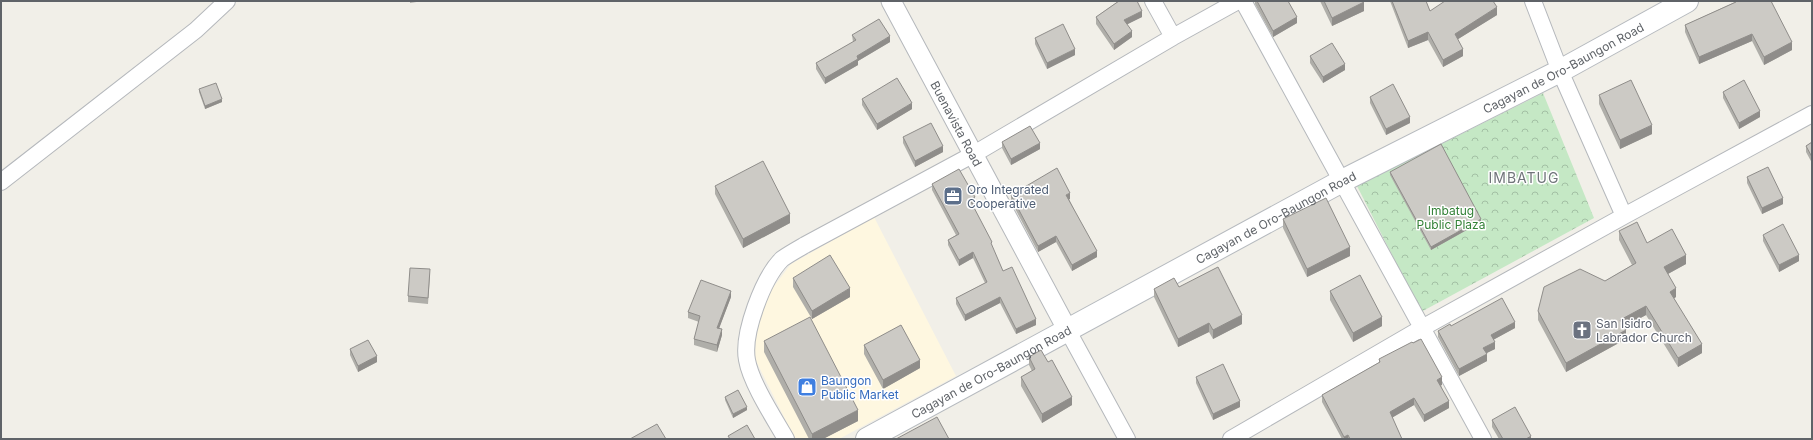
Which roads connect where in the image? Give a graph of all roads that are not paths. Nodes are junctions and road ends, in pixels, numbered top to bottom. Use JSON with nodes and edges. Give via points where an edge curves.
{"nodes":[{"id":1,"x":227,"y":1,"type":"edge"},
{"id":2,"x":891,"y":1,"type":"edge"},
{"id":3,"x":1153,"y":1,"type":"edge"},
{"id":4,"x":1238,"y":1,"type":"edge"},
{"id":5,"x":1243,"y":1,"type":"edge"},
{"id":6,"x":1533,"y":1,"type":"edge"},
{"id":7,"x":1687,"y":1,"type":"edge"},
{"id":8,"x":1173,"y":36,"type":"junction"},
{"id":9,"x":1560,"y":71,"type":"junction"},
{"id":10,"x":1812,"y":114,"type":"edge"},
{"id":11,"x":974,"y":154,"type":"junction"},
{"id":12,"x":1342,"y":181,"type":"junction"},
{"id":13,"x":1,"y":182,"type":"edge"},
{"id":14,"x":1624,"y":216,"type":"junction"},
{"id":15,"x":1422,"y":328,"type":"junction"},
{"id":16,"x":1068,"y":331,"type":"junction"},
{"id":17,"x":786,"y":439,"type":"edge"},
{"id":18,"x":867,"y":439,"type":"edge"},
{"id":19,"x":1127,"y":439,"type":"edge"},
{"id":20,"x":1231,"y":439,"type":"edge"},
{"id":21,"x":1483,"y":439,"type":"edge"}],
"edges":[{"from":1,"to":13,"type":"street","via":[[196,30]]},
{"from":2,"to":11,"type":"street","name":"Buenavista Road"},
{"from":3,"to":8,"type":"street"},
{"from":4,"to":8,"type":"street"},
{"from":5,"to":12,"type":"street"},
{"from":6,"to":9,"type":"street"},
{"from":7,"to":9,"type":"main road","name":"Cagayan de Oro-Baungon Road"},
{"from":8,"to":11,"type":"street"},
{"from":9,"to":12,"type":"main road","name":"Cagayan de Oro-Baungon Road"},
{"from":9,"to":14,"type":"street"},
{"from":10,"to":14,"type":"street"},
{"from":11,"to":16,"type":"street","name":"Buenavista Road"},
{"from":11,"to":17,"type":"street","via":[[805,245],[782,260],[765,284],[748,326],[747,360],[757,387]]},
{"from":12,"to":15,"type":"street"},
{"from":12,"to":16,"type":"main road","name":"Cagayan de Oro-Baungon Road"},
{"from":14,"to":15,"type":"street"},
{"from":15,"to":20,"type":"street"},
{"from":15,"to":21,"type":"street"},
{"from":16,"to":18,"type":"main road","name":"Cagayan de Oro-Baungon Road"},
{"from":16,"to":19,"type":"street"}]}
